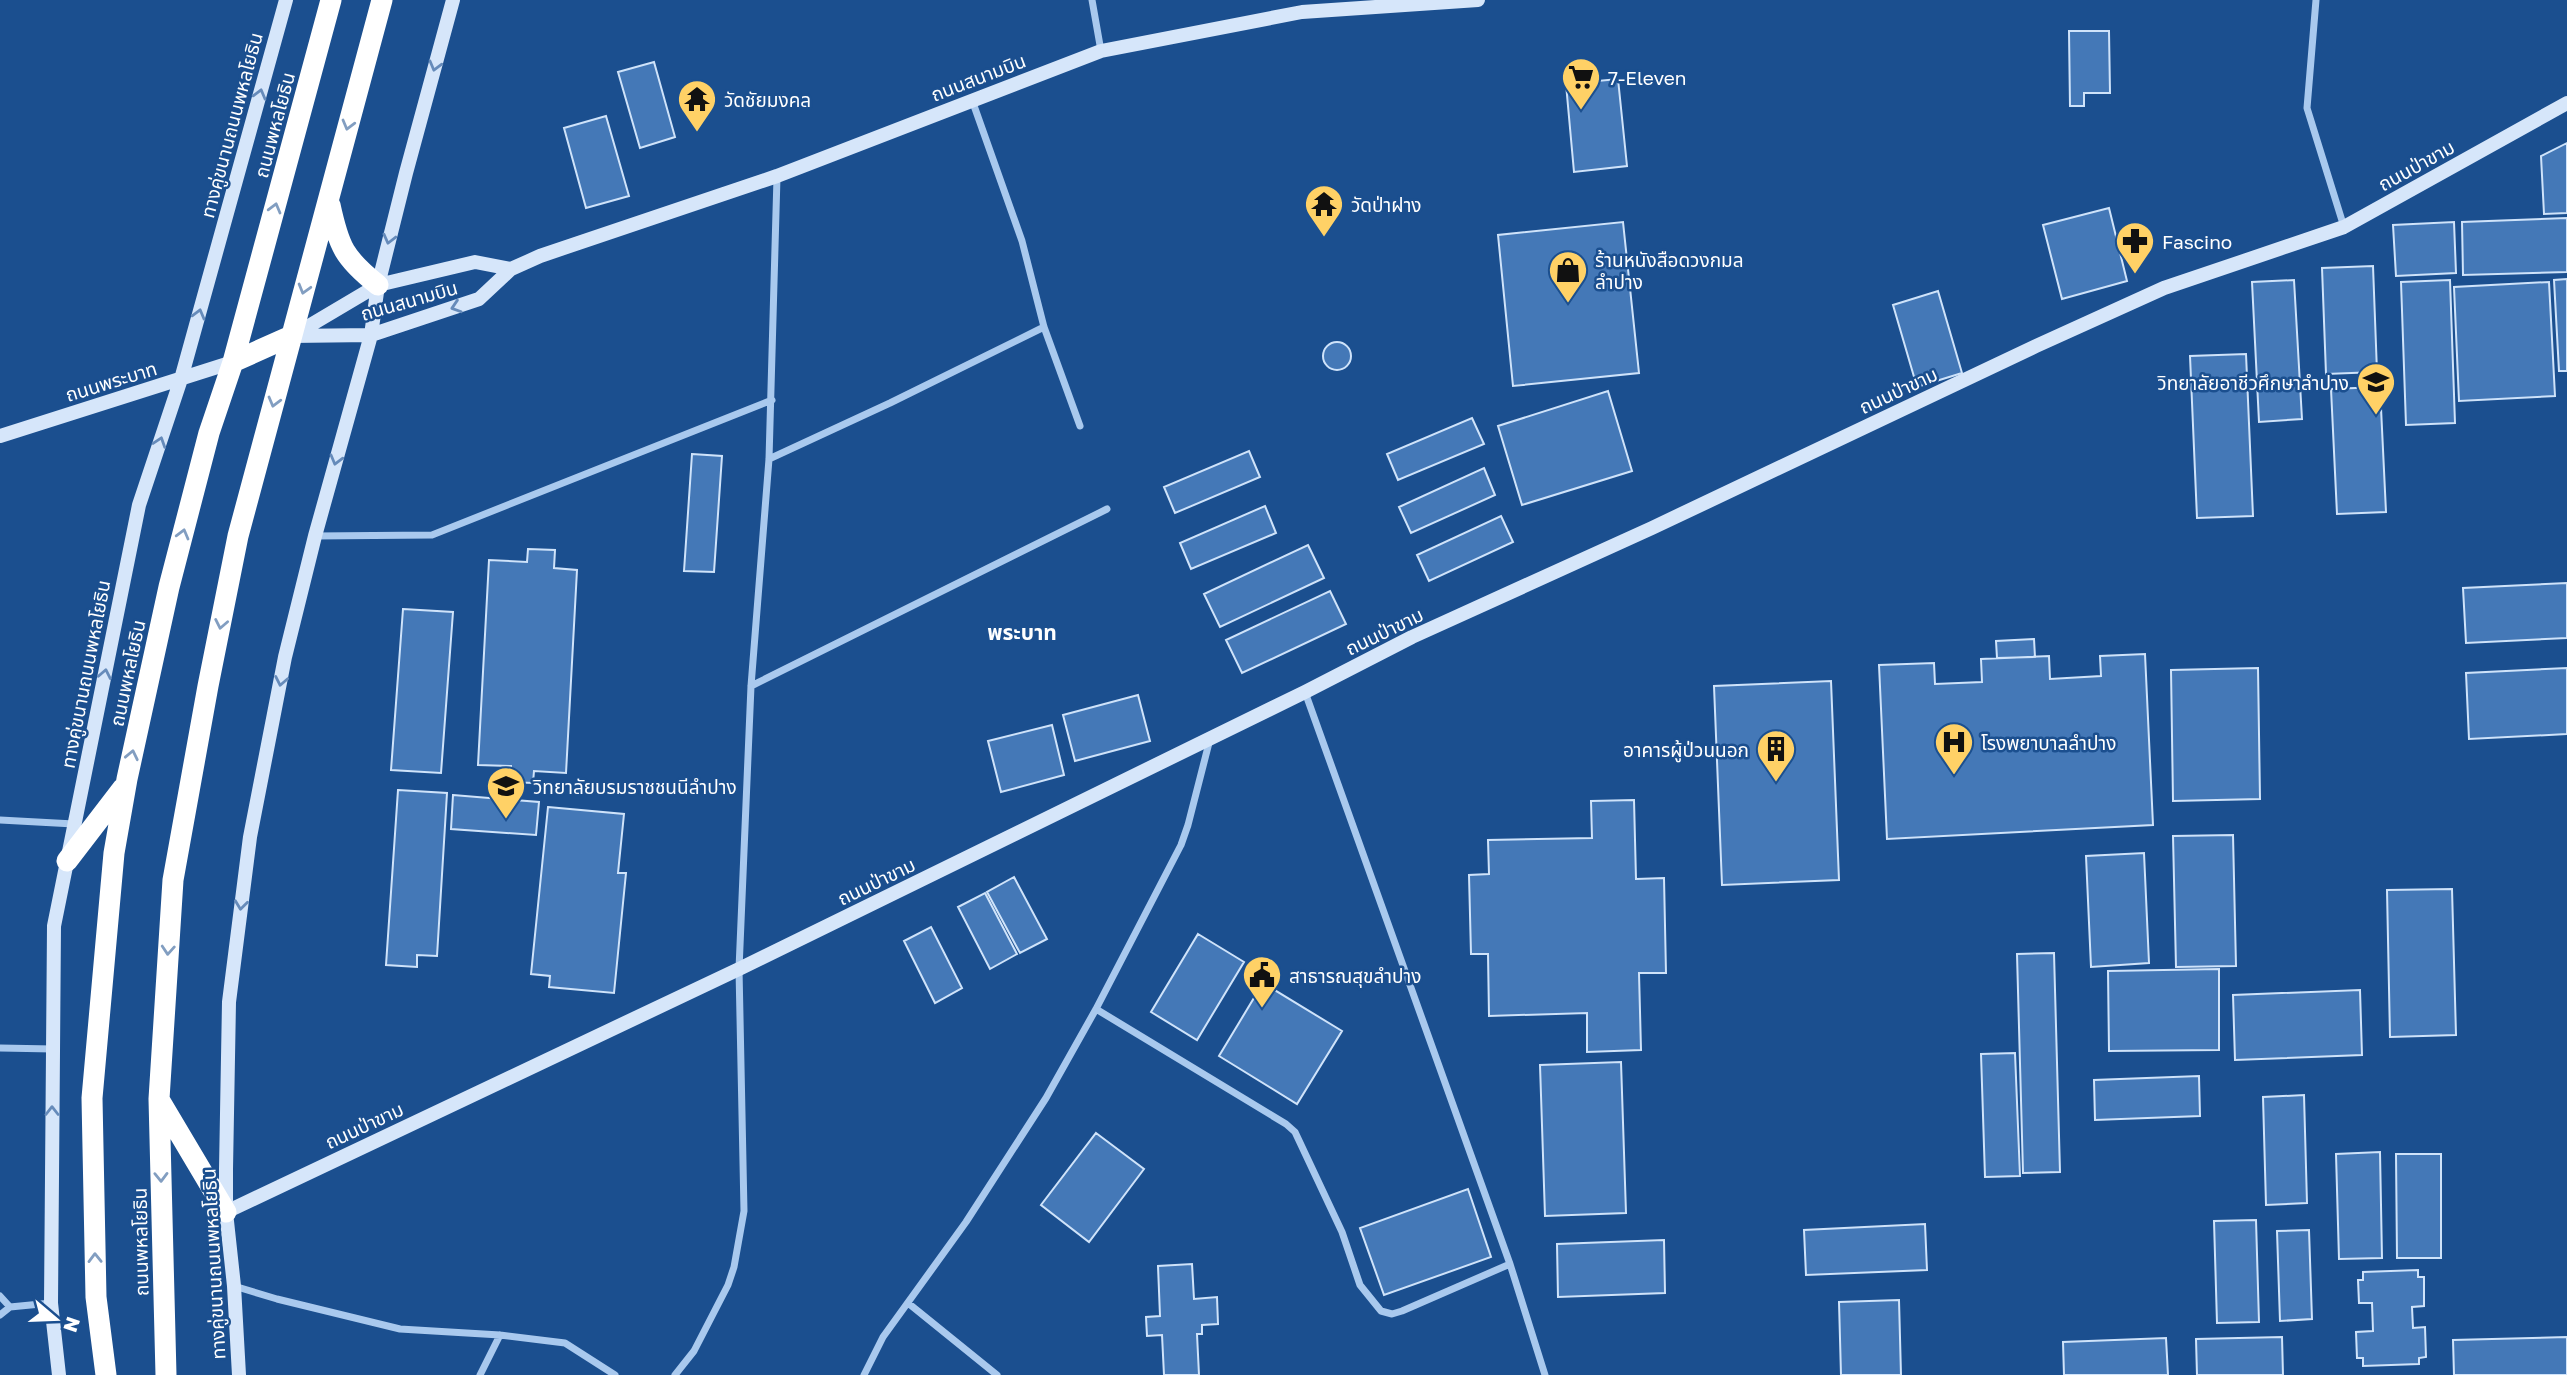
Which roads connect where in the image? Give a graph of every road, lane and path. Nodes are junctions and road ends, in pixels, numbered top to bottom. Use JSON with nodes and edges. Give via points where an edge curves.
{"nodes":[{"id":1,"x":286,"y":0,"type":"edge"},
{"id":2,"x":331,"y":0,"type":"edge"},
{"id":3,"x":382,"y":0,"type":"edge"},
{"id":4,"x":453,"y":0,"type":"edge"},
{"id":5,"x":1092,"y":0,"type":"edge"},
{"id":6,"x":1478,"y":0,"type":"edge"},
{"id":7,"x":2316,"y":0,"type":"edge"},
{"id":8,"x":1302,"y":6,"type":"edge"},
{"id":9,"x":1101,"y":51,"type":"junction"},
{"id":10,"x":972,"y":100,"type":"junction"},
{"id":11,"x":2567,"y":103,"type":"edge"},
{"id":12,"x":777,"y":176,"type":"junction"},
{"id":13,"x":329,"y":200,"type":"junction"},
{"id":14,"x":2344,"y":227,"type":"junction"},
{"id":15,"x":511,"y":269,"type":"junction"},
{"id":16,"x":378,"y":285,"type":"junction"},
{"id":17,"x":1044,"y":327,"type":"junction"},
{"id":18,"x":371,"y":335,"type":"junction"},
{"id":19,"x":291,"y":337,"type":"junction"},
{"id":20,"x":233,"y":362,"type":"junction"},
{"id":21,"x":181,"y":379,"type":"junction"},
{"id":22,"x":772,"y":400,"type":"junction"},
{"id":23,"x":1080,"y":426,"type":"dead end"},
{"id":24,"x":0,"y":436,"type":"edge"},
{"id":25,"x":769,"y":458,"type":"junction"},
{"id":26,"x":1107,"y":509,"type":"dead end"},
{"id":27,"x":315,"y":536,"type":"junction"},
{"id":28,"x":751,"y":686,"type":"junction"},
{"id":29,"x":1305,"y":692,"type":"junction"},
{"id":30,"x":1210,"y":739,"type":"junction"},
{"id":31,"x":126,"y":785,"type":"junction"},
{"id":32,"x":0,"y":820,"type":"edge"},
{"id":33,"x":75,"y":824,"type":"junction"},
{"id":34,"x":67,"y":861,"type":"junction"},
{"id":35,"x":739,"y":969,"type":"junction"},
{"id":36,"x":1096,"y":1009,"type":"junction"},
{"id":37,"x":0,"y":1048,"type":"edge"},
{"id":38,"x":53,"y":1049,"type":"junction"},
{"id":39,"x":159,"y":1099,"type":"junction"},
{"id":40,"x":226,"y":1212,"type":"junction"},
{"id":41,"x":1510,"y":1264,"type":"junction"},
{"id":42,"x":234,"y":1286,"type":"junction"},
{"id":43,"x":0,"y":1296,"type":"edge"},
{"id":44,"x":51,"y":1303,"type":"junction"},
{"id":45,"x":908,"y":1303,"type":"junction"},
{"id":46,"x":10,"y":1307,"type":"junction"},
{"id":47,"x":0,"y":1315,"type":"edge"},
{"id":48,"x":499,"y":1335,"type":"junction"},
{"id":49,"x":59,"y":1375,"type":"edge"},
{"id":50,"x":106,"y":1375,"type":"edge"},
{"id":51,"x":166,"y":1375,"type":"edge"},
{"id":52,"x":239,"y":1375,"type":"edge"},
{"id":53,"x":480,"y":1375,"type":"edge"},
{"id":54,"x":615,"y":1375,"type":"edge"},
{"id":55,"x":675,"y":1375,"type":"edge"},
{"id":56,"x":864,"y":1375,"type":"edge"},
{"id":57,"x":997,"y":1375,"type":"edge"},
{"id":58,"x":1545,"y":1375,"type":"edge"}],
"edges":[{"from":21,"to":1,"type":"street","name":"ทางคู่ขนานถนนพหลโยธิน","one_way":true},
{"from":20,"to":2,"type":"highway","name":"ถนนพหลโยธิน","one_way":true},
{"from":3,"to":13,"type":"highway","name":"ถนนพหลโยธิน","one_way":true},
{"from":4,"to":16,"type":"street","name":"ทางคู่ขนานถนนพหลโยธิน","one_way":true},
{"from":5,"to":9,"type":"street"},
{"from":6,"to":8,"type":"street","name":"ถนนสนามบิน"},
{"from":7,"to":14,"type":"street","via":[[2307,108]]},
{"from":8,"to":9,"type":"street","name":"ถนนสนามบิน"},
{"from":9,"to":10,"type":"street","name":"ถนนสนามบิน"},
{"from":10,"to":12,"type":"street","name":"ถนนสนามบิน"},
{"from":10,"to":17,"type":"street","via":[[1022,241]]},
{"from":11,"to":14,"type":"street","name":"ถนนป่าขาม"},
{"from":12,"to":15,"type":"street","name":"ถนนสนามบิน"},
{"from":12,"to":22,"type":"street"},
{"from":13,"to":16,"type":"highway","via":[[338,242],[360,271]]},
{"from":13,"to":19,"type":"highway","name":"ถนนพหลโยธิน","one_way":true},
{"from":14,"to":29,"type":"street","name":"ถนนป่าขาม","via":[[2164,288],[1412,637]]},
{"from":15,"to":16,"type":"street","name":"ถนนสนามบิน","via":[[475,262]]},
{"from":15,"to":18,"type":"street","name":"ถนนสนามบิน","one_way":true,"via":[[479,299]]},
{"from":16,"to":18,"type":"street","name":"ทางคู่ขนานถนนพหลโยธิน"},
{"from":16,"to":19,"type":"street","name":"ถนนสนามบิน"},
{"from":17,"to":23,"type":"street"},
{"from":17,"to":25,"type":"street"},
{"from":18,"to":19,"type":"street","name":"ถนนสนามบิน"},
{"from":18,"to":27,"type":"street","name":"ทางคู่ขนานถนนพหลโยธิน","one_way":true},
{"from":19,"to":20,"type":"highway"},
{"from":19,"to":39,"type":"highway","name":"ถนนพหลโยธิน","one_way":true,"via":[[239,536],[173,880]]},
{"from":20,"to":21,"type":"street","name":"ถนนพระบาท"},
{"from":31,"to":20,"type":"highway","name":"ถนนพหลโยธิน","one_way":true,"via":[[169,587],[209,433]]},
{"from":21,"to":24,"type":"street","name":"ถนนพระบาท"},
{"from":33,"to":21,"type":"street","name":"ทางคู่ขนานถนนพหลโยธิน","one_way":true,"via":[[139,505]]},
{"from":22,"to":25,"type":"street"},
{"from":22,"to":27,"type":"street","via":[[432,534]]},
{"from":25,"to":28,"type":"street"},
{"from":26,"to":28,"type":"street"},
{"from":27,"to":40,"type":"street","name":"ทางคู่ขนานถนนพหลโยธิน","one_way":true,"via":[[285,657],[250,837],[229,1002]]},
{"from":28,"to":35,"type":"street"},
{"from":29,"to":30,"type":"street","name":"ถนนป่าขาม"},
{"from":29,"to":41,"type":"street"},
{"from":30,"to":35,"type":"street","name":"ถนนป่าขาม"},
{"from":30,"to":36,"type":"street","via":[[1181,845]]},
{"from":31,"to":34,"type":"highway"},
{"from":50,"to":31,"type":"highway","name":"ถนนพหลโยธิน","one_way":true,"via":[[96,1297],[92,1098],[114,853]]},
{"from":32,"to":33,"type":"street"},
{"from":33,"to":34,"type":"street","name":"ทางคู่ขนานถนนพหลโยธิน"},
{"from":34,"to":38,"type":"street","name":"ทางคู่ขนานถนนพหลโยธิน","via":[[54,926]]},
{"from":35,"to":40,"type":"street","name":"ถนนป่าขาม"},
{"from":35,"to":55,"type":"street","via":[[744,1211],[728,1285],[694,1351]]},
{"from":36,"to":41,"type":"street","via":[[1295,1132],[1342,1232],[1360,1285],[1381,1311],[1402,1311]]},
{"from":36,"to":45,"type":"street","via":[[1046,1098]]},
{"from":37,"to":38,"type":"street"},
{"from":44,"to":38,"type":"street","name":"ทางคู่ขนานถนนพหลโยธิน","one_way":true},
{"from":39,"to":40,"type":"highway"},
{"from":39,"to":51,"type":"highway","name":"ถนนพหลโยธิน","one_way":true},
{"from":40,"to":42,"type":"street","name":"ทางคู่ขนานถนนพหลโยธิน"},
{"from":41,"to":58,"type":"street"},
{"from":42,"to":48,"type":"street","via":[[400,1329]]},
{"from":42,"to":52,"type":"street","name":"ทางคู่ขนานถนนพหลโยธิน"},
{"from":43,"to":46,"type":"street"},
{"from":44,"to":46,"type":"street"},
{"from":44,"to":49,"type":"street","name":"ทางคู่ขนานถนนพหลโยธิน"},
{"from":45,"to":56,"type":"street"},
{"from":45,"to":57,"type":"street"},
{"from":46,"to":47,"type":"street"},
{"from":48,"to":53,"type":"street"},
{"from":48,"to":54,"type":"street","via":[[565,1343]]}]}
